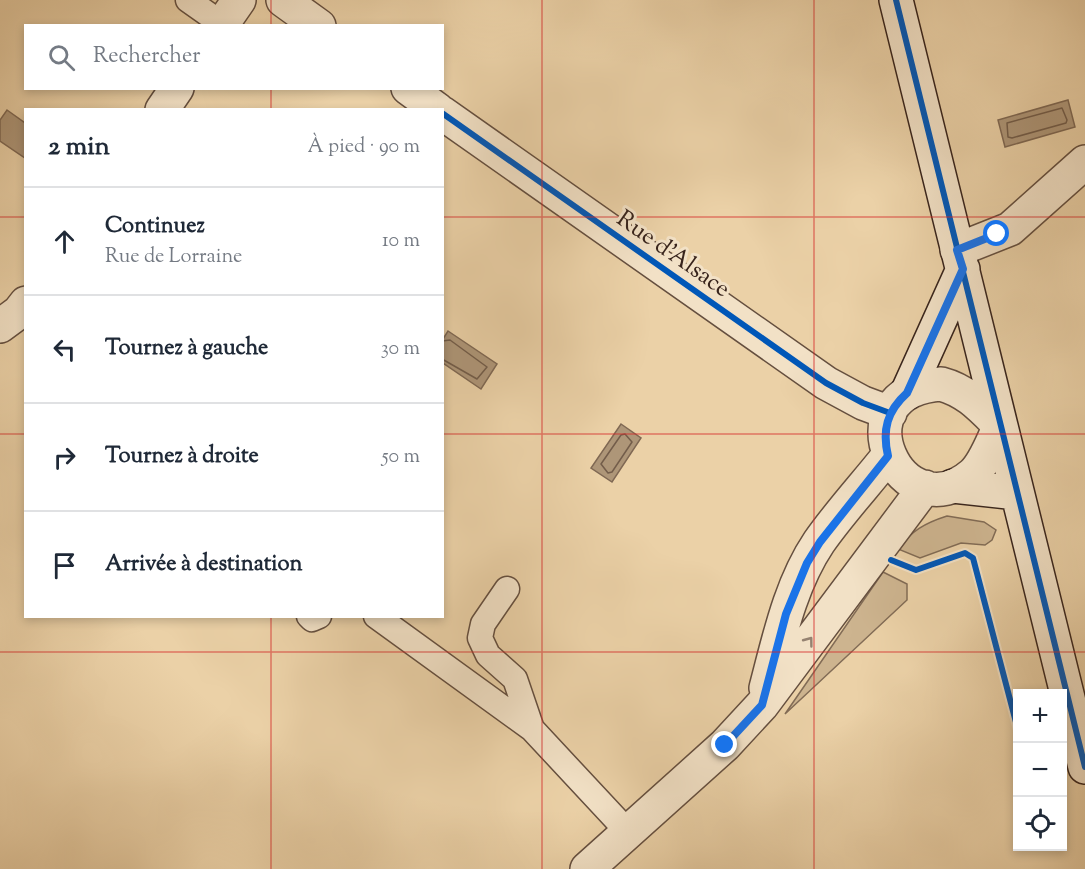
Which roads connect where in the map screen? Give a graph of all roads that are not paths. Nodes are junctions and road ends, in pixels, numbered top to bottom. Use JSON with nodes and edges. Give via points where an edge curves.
{"nodes":[{"id":1,"x":188,"y":0,"type":"edge"},
{"id":2,"x":283,"y":0,"type":"edge"},
{"id":3,"x":896,"y":0,"type":"edge"},
{"id":4,"x":227,"y":16,"type":"edge"},
{"id":5,"x":316,"y":24,"type":"edge"},
{"id":6,"x":176,"y":90,"type":"edge"},
{"id":7,"x":411,"y":90,"type":"edge"},
{"id":8,"x":163,"y":108,"type":"edge"},
{"id":9,"x":435,"y":108,"type":"edge"},
{"id":10,"x":444,"y":114,"type":"edge"},
{"id":11,"x":1085,"y":162,"type":"edge"},
{"id":12,"x":960,"y":259,"type":"junction"},
{"id":13,"x":24,"y":306,"type":"edge"},
{"id":14,"x":0,"y":326,"type":"edge"},
{"id":15,"x":898,"y":403,"type":"junction"},
{"id":16,"x":1000,"y":426,"type":"junction"},
{"id":17,"x":888,"y":456,"type":"junction"},
{"id":18,"x":939,"y":486,"type":"junction"},
{"id":19,"x":1017,"y":493,"type":"junction"},
{"id":20,"x":507,"y":589,"type":"dead end"},
{"id":21,"x":379,"y":618,"type":"edge"},
{"id":22,"x":762,"y":705,"type":"junction"},
{"id":23,"x":532,"y":729,"type":"junction"},
{"id":24,"x":1085,"y":767,"type":"edge"},
{"id":25,"x":628,"y":831,"type":"junction"},
{"id":26,"x":587,"y":869,"type":"edge"}],
"edges":[{"from":1,"to":4,"type":"lane"},
{"from":2,"to":5,"type":"street"},
{"from":3,"to":12,"type":"street"},
{"from":6,"to":8,"type":"street"},
{"from":7,"to":9,"type":"street"},
{"from":10,"to":15,"type":"street","name":"Rue d'Alsace","via":[[826,383],[863,403]]},
{"from":11,"to":12,"type":"street","via":[[1010,229]]},
{"from":12,"to":15,"type":"street"},
{"from":12,"to":16,"type":"street"},
{"from":13,"to":14,"type":"street"},
{"from":15,"to":16,"type":"street","via":[[923,385],[941,384],[958,388],[973,398]]},
{"from":15,"to":17,"type":"street","via":[[885,427]]},
{"from":16,"to":18,"type":"street","via":[[973,474]]},
{"from":16,"to":19,"type":"street"},
{"from":17,"to":18,"type":"street","via":[[902,476]]},
{"from":17,"to":22,"type":"street","via":[[807,563],[786,614]]},
{"from":18,"to":19,"type":"street"},
{"from":22,"to":18,"type":"street","one_way":true},
{"from":19,"to":24,"type":"street"},
{"from":20,"to":23,"type":"lane","via":[[483,624],[480,638],[488,656],[515,679]]},
{"from":21,"to":23,"type":"lane"},
{"from":22,"to":25,"type":"street","via":[[725,745]]},
{"from":23,"to":25,"type":"lane"},
{"from":25,"to":26,"type":"street"}]}
